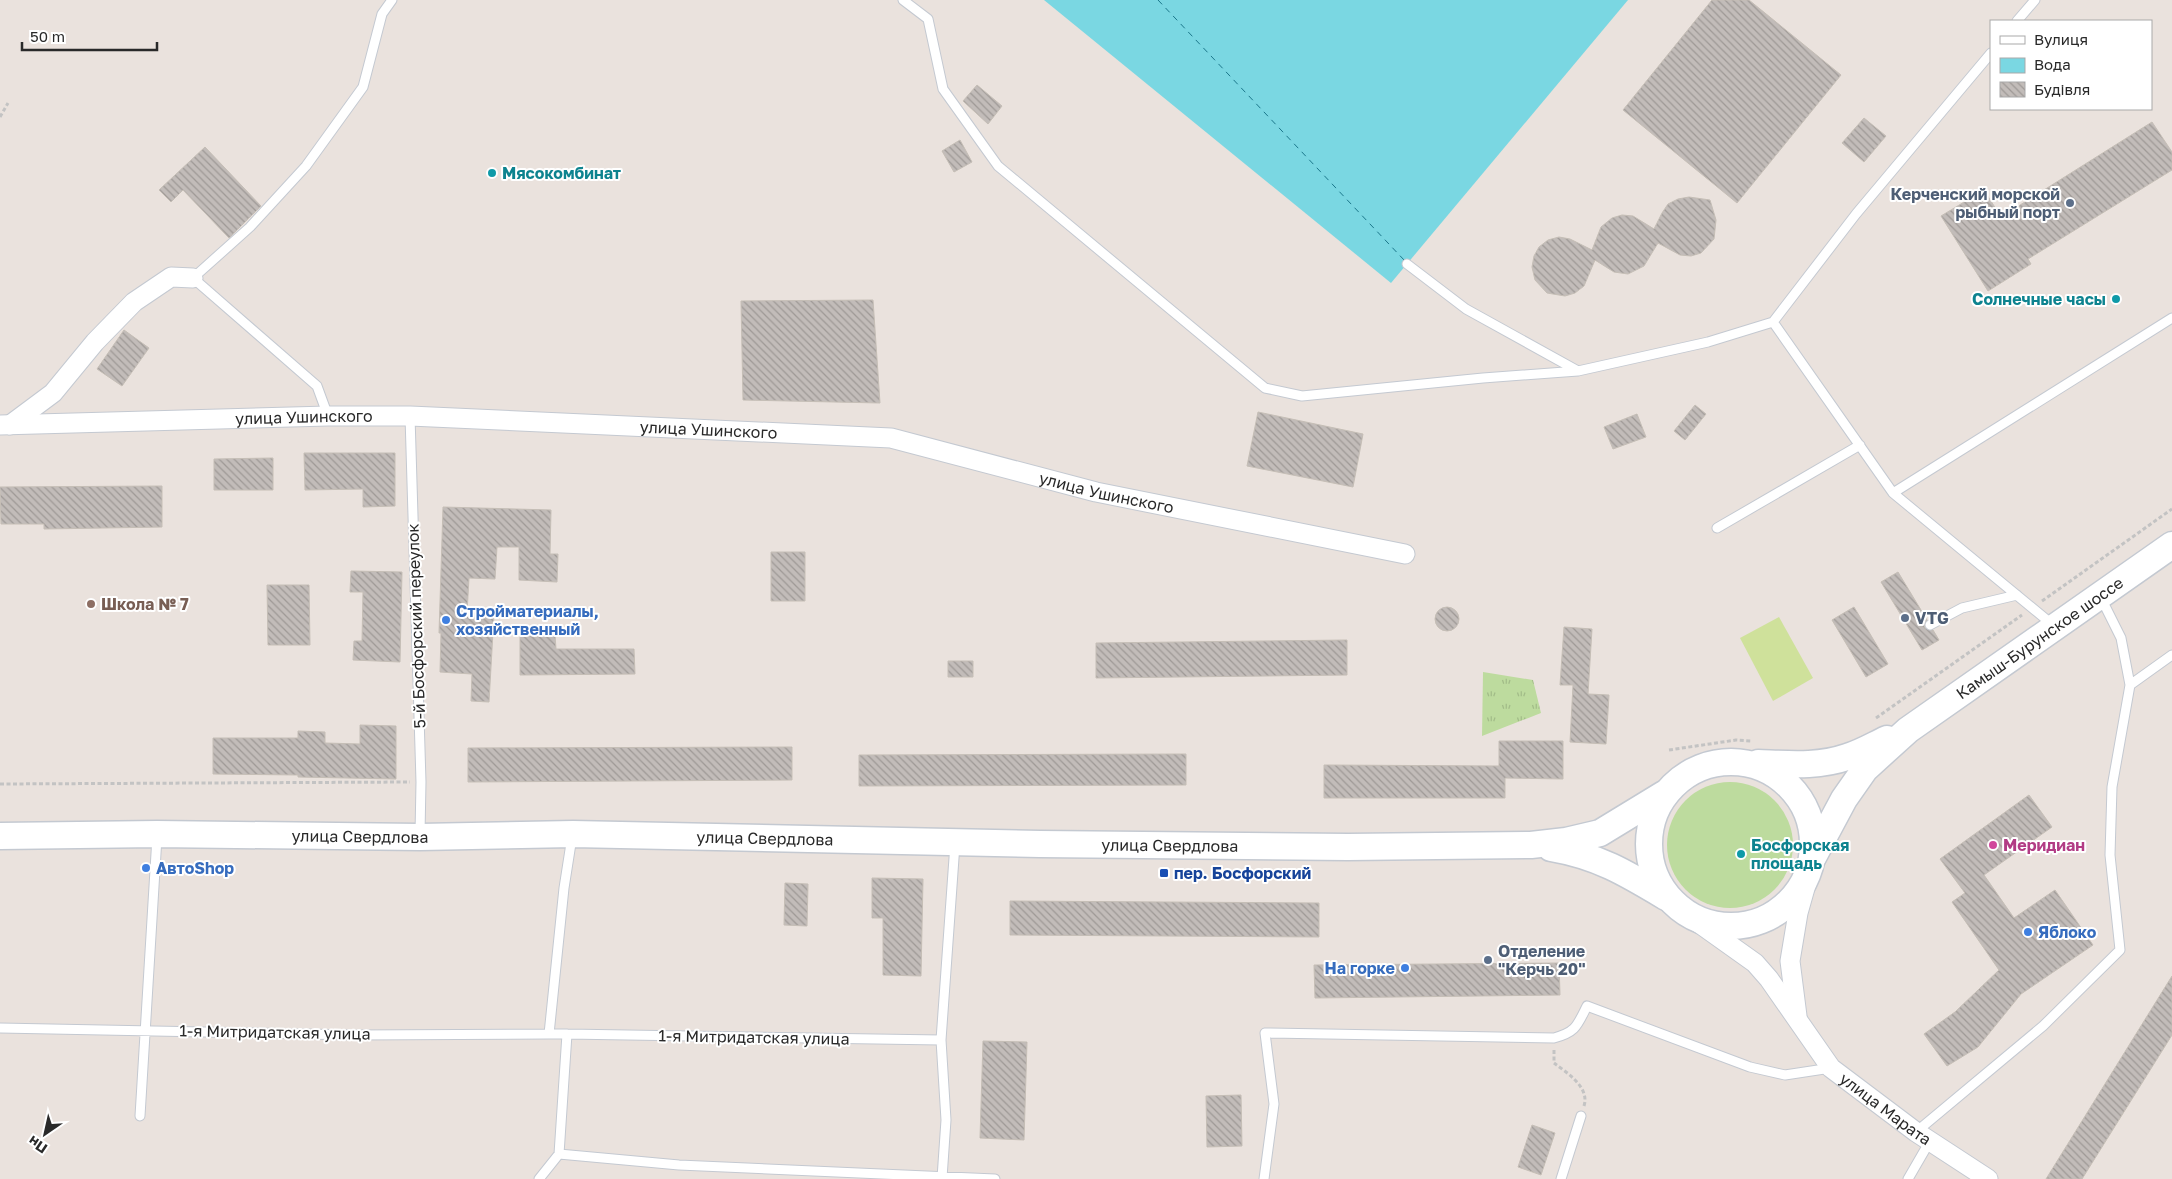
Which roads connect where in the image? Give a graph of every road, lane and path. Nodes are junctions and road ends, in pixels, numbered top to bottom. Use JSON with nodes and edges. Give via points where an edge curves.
{"nodes":[{"id":1,"x":392,"y":0,"type":"edge"},
{"id":2,"x":904,"y":0,"type":"edge"},
{"id":3,"x":2035,"y":0,"type":"edge"},
{"id":4,"x":2018,"y":20,"type":"edge"},
{"id":5,"x":1990,"y":54,"type":"edge"},
{"id":6,"x":8,"y":103,"type":"dead end"},
{"id":7,"x":0,"y":117,"type":"edge"},
{"id":8,"x":1407,"y":264,"type":"dead end"},
{"id":9,"x":193,"y":278,"type":"junction"},
{"id":10,"x":2172,"y":318,"type":"edge"},
{"id":11,"x":1773,"y":322,"type":"junction"},
{"id":12,"x":1578,"y":372,"type":"junction"},
{"id":13,"x":328,"y":416,"type":"junction"},
{"id":14,"x":410,"y":416,"type":"junction"},
{"id":15,"x":5,"y":425,"type":"edge"},
{"id":16,"x":1860,"y":445,"type":"junction"},
{"id":17,"x":1894,"y":493,"type":"junction"},
{"id":18,"x":1717,"y":528,"type":"dead end"},
{"id":19,"x":2172,"y":545,"type":"edge"},
{"id":20,"x":1405,"y":554,"type":"dead end"},
{"id":21,"x":2017,"y":595,"type":"junction"},
{"id":22,"x":2100,"y":595,"type":"junction"},
{"id":23,"x":1930,"y":625,"type":"dead end"},
{"id":24,"x":2055,"y":627,"type":"junction"},
{"id":25,"x":2172,"y":655,"type":"edge"},
{"id":26,"x":2130,"y":685,"type":"junction"},
{"id":27,"x":1882,"y":715,"type":"dead end"},
{"id":28,"x":1874,"y":720,"type":"dead end"},
{"id":29,"x":1908,"y":730,"type":"junction"},
{"id":30,"x":1669,"y":750,"type":"dead end"},
{"id":31,"x":1748,"y":752,"type":"junction"},
{"id":32,"x":420,"y":782,"type":"junction"},
{"id":33,"x":0,"y":784,"type":"edge"},
{"id":34,"x":1664,"y":794,"type":"junction"},
{"id":35,"x":157,"y":834,"type":"junction"},
{"id":36,"x":573,"y":834,"type":"junction"},
{"id":37,"x":0,"y":836,"type":"edge"},
{"id":38,"x":420,"y":836,"type":"junction"},
{"id":39,"x":955,"y":843,"type":"junction"},
{"id":40,"x":1531,"y":844,"type":"junction"},
{"id":41,"x":1812,"y":862,"type":"junction"},
{"id":42,"x":1667,"y":898,"type":"junction"},
{"id":43,"x":1689,"y":916,"type":"junction"},
{"id":44,"x":1798,"y":1022,"type":"junction"},
{"id":45,"x":0,"y":1028,"type":"edge"},
{"id":46,"x":144,"y":1029,"type":"junction"},
{"id":47,"x":550,"y":1034,"type":"junction"},
{"id":48,"x":567,"y":1034,"type":"junction"},
{"id":49,"x":1554,"y":1038,"type":"junction"},
{"id":50,"x":941,"y":1040,"type":"junction"},
{"id":51,"x":1832,"y":1068,"type":"junction"},
{"id":52,"x":140,"y":1116,"type":"dead end"},
{"id":53,"x":1581,"y":1116,"type":"joint"},
{"id":54,"x":1923,"y":1136,"type":"junction"},
{"id":55,"x":559,"y":1154,"type":"junction"},
{"id":56,"x":942,"y":1178,"type":"junction"},
{"id":57,"x":954,"y":1178,"type":"edge"},
{"id":58,"x":539,"y":1179,"type":"edge"},
{"id":59,"x":995,"y":1179,"type":"edge"},
{"id":60,"x":1264,"y":1179,"type":"edge"},
{"id":61,"x":1561,"y":1179,"type":"edge"},
{"id":62,"x":1908,"y":1179,"type":"edge"},
{"id":63,"x":1988,"y":1179,"type":"edge"}],
"edges":[{"from":1,"to":9,"type":"lane","via":[[382,14],[363,87],[306,166],[250,227]]},
{"from":2,"to":12,"type":"lane","via":[[928,19],[943,89],[998,166],[1265,388],[1302,396]]},
{"from":3,"to":4,"type":"lane"},
{"from":5,"to":11,"type":"lane","via":[[1856,214]]},
{"from":6,"to":7,"type":"path"},
{"from":8,"to":12,"type":"lane","via":[[1466,309]]},
{"from":9,"to":13,"type":"lane","via":[[317,386]]},
{"from":9,"to":15,"type":"street","via":[[170,277],[134,302],[95,342],[53,393]]},
{"from":10,"to":17,"type":"lane"},
{"from":11,"to":12,"type":"lane","via":[[1708,342]]},
{"from":11,"to":16,"type":"lane"},
{"from":13,"to":14,"type":"street","name":"улица Ушинского"},
{"from":13,"to":15,"type":"street","name":"улица Ушинского"},
{"from":14,"to":20,"type":"street","name":"улица Ушинского","via":[[891,438],[1096,492]]},
{"from":14,"to":32,"type":"lane","name":"5-й Босфорский переулок"},
{"from":16,"to":17,"type":"lane"},
{"from":16,"to":18,"type":"lane"},
{"from":17,"to":21,"type":"lane"},
{"from":19,"to":22,"type":"main road","name":"Камыш-Бурунское шоссе"},
{"from":21,"to":23,"type":"lane","via":[[1962,608]]},
{"from":21,"to":24,"type":"lane"},
{"from":22,"to":24,"type":"main road","name":"Камыш-Бурунское шоссе"},
{"from":22,"to":26,"type":"lane","via":[[2121,638]]},
{"from":24,"to":29,"type":"main road","name":"Камыш-Бурунское шоссе"},
{"from":25,"to":26,"type":"lane"},
{"from":26,"to":54,"type":"lane","via":[[2112,788],[2110,855],[2120,950]]},
{"from":27,"to":28,"type":"path"},
{"from":29,"to":31,"type":"main road","via":[[1847,757],[1824,762],[1800,765]]},
{"from":29,"to":41,"type":"main road","via":[[1865,768],[1844,799]]},
{"from":30,"to":31,"type":"path","via":[[1736,740]]},
{"from":31,"to":34,"type":"main road","via":[[1685,775]]},
{"from":31,"to":41,"type":"main road","via":[[1788,784],[1804,806],[1813,831]]},
{"from":32,"to":33,"type":"path"},
{"from":32,"to":38,"type":"lane","name":"5-й Босфорский переулок"},
{"from":34,"to":40,"type":"main road","via":[[1600,833],[1566,842]]},
{"from":34,"to":42,"type":"main road","via":[[1651,818],[1648,846],[1653,874]]},
{"from":35,"to":37,"type":"main road","name":"улица Свердлова"},
{"from":35,"to":38,"type":"main road","name":"улица Свердлова"},
{"from":35,"to":46,"type":"lane"},
{"from":36,"to":38,"type":"main road","name":"улица Свердлова"},
{"from":36,"to":39,"type":"main road","name":"улица Свердлова"},
{"from":36,"to":47,"type":"lane","via":[[564,888]]},
{"from":39,"to":40,"type":"main road","name":"улица Свердлова"},
{"from":39,"to":50,"type":"lane"},
{"from":40,"to":42,"type":"main road","via":[[1589,856],[1615,866]]},
{"from":41,"to":43,"type":"main road","via":[[1801,888],[1788,904],[1766,919],[1740,927],[1714,925]]},
{"from":41,"to":44,"type":"street","via":[[1798,913],[1790,961]]},
{"from":42,"to":43,"type":"main road"},
{"from":43,"to":44,"type":"street","name":"улица Марата","via":[[1755,963]]},
{"from":44,"to":51,"type":"street","name":"улица Марата"},
{"from":45,"to":46,"type":"lane","name":"1-я Митридатская улица"},
{"from":46,"to":47,"type":"lane","name":"1-я Митридатская улица","via":[[355,1035]]},
{"from":46,"to":52,"type":"lane"},
{"from":47,"to":48,"type":"lane","name":"1-я Митридатская улица"},
{"from":48,"to":50,"type":"lane","name":"1-я Митридатская улица"},
{"from":48,"to":55,"type":"lane"},
{"from":49,"to":51,"type":"lane","via":[[1570,1034],[1586,1006],[1750,1068],[1785,1075]]},
{"from":49,"to":53,"type":"path","via":[[1554,1063],[1582,1086],[1585,1100]]},
{"from":49,"to":60,"type":"lane","via":[[1265,1033],[1274,1104]]},
{"from":50,"to":56,"type":"lane","via":[[946,1120]]},
{"from":51,"to":54,"type":"street","name":"улица Марата"},
{"from":53,"to":61,"type":"lane"},
{"from":54,"to":62,"type":"lane"},
{"from":54,"to":63,"type":"street","name":"улица Марата"},
{"from":55,"to":56,"type":"lane","via":[[679,1165]]},
{"from":55,"to":58,"type":"lane"},
{"from":56,"to":57,"type":"lane"},
{"from":57,"to":59,"type":"lane"}]}
